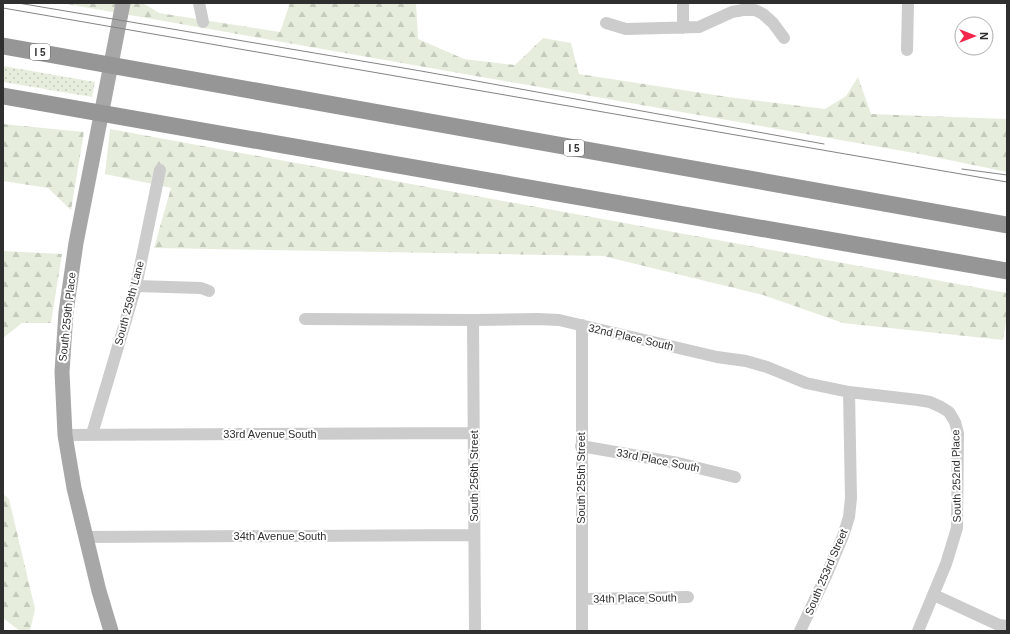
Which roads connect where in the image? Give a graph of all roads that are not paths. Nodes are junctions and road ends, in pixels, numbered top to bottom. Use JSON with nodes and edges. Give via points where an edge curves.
{"nodes":[{"id":1,"x":123,"y":3,"type":"edge"},
{"id":2,"x":199,"y":3,"type":"edge"},
{"id":3,"x":683,"y":3,"type":"edge"},
{"id":4,"x":908,"y":3,"type":"edge"},
{"id":5,"x":202,"y":22,"type":"dead end"},
{"id":6,"x":606,"y":23,"type":"dead end"},
{"id":7,"x":683,"y":28,"type":"junction"},
{"id":8,"x":784,"y":38,"type":"dead end"},
{"id":9,"x":3,"y":46,"type":"edge"},
{"id":10,"x":907,"y":50,"type":"dead end"},
{"id":11,"x":3,"y":96,"type":"edge"},
{"id":12,"x":160,"y":170,"type":"dead end"},
{"id":13,"x":1007,"y":225,"type":"edge"},
{"id":14,"x":1007,"y":271,"type":"edge"},
{"id":15,"x":136,"y":286,"type":"junction"},
{"id":16,"x":209,"y":291,"type":"dead end"},
{"id":17,"x":305,"y":319,"type":"dead end"},
{"id":18,"x":473,"y":320,"type":"junction"},
{"id":19,"x":582,"y":326,"type":"junction"},
{"id":20,"x":848,"y":392,"type":"junction"},
{"id":21,"x":949,"y":412,"type":"joint"},
{"id":22,"x":474,"y":433,"type":"junction"},
{"id":23,"x":92,"y":434,"type":"junction"},
{"id":24,"x":65,"y":435,"type":"junction"},
{"id":25,"x":581,"y":446,"type":"junction"},
{"id":26,"x":735,"y":477,"type":"dead end"},
{"id":27,"x":474,"y":535,"type":"junction"},
{"id":28,"x":86,"y":537,"type":"junction"},
{"id":29,"x":934,"y":595,"type":"junction"},
{"id":30,"x":688,"y":597,"type":"dead end"},
{"id":31,"x":582,"y":598,"type":"junction"},
{"id":32,"x":1007,"y":626,"type":"edge"},
{"id":33,"x":111,"y":631,"type":"edge"},
{"id":34,"x":474,"y":631,"type":"edge"},
{"id":35,"x":582,"y":631,"type":"edge"},
{"id":36,"x":800,"y":631,"type":"edge"},
{"id":37,"x":918,"y":631,"type":"edge"}],
"edges":[{"from":1,"to":24,"type":"main road","name":"South 259th Place","via":[[76,243],[66,312],[62,372]]},
{"from":2,"to":5,"type":"street"},
{"from":3,"to":7,"type":"street"},
{"from":4,"to":10,"type":"street"},
{"from":6,"to":7,"type":"street","via":[[626,29]]},
{"from":7,"to":8,"type":"street","via":[[699,27],[732,12],[755,10],[763,14]]},
{"from":9,"to":13,"type":"highway","number":"I 5"},
{"from":11,"to":14,"type":"highway"},
{"from":12,"to":15,"type":"street","name":"South 259th Lane"},
{"from":15,"to":16,"type":"street","via":[[201,288]]},
{"from":15,"to":23,"type":"street","name":"South 259th Lane"},
{"from":17,"to":18,"type":"street","name":"32nd Place South"},
{"from":18,"to":19,"type":"street","name":"32nd Place South","via":[[537,318]]},
{"from":18,"to":22,"type":"street","name":"South 256th Street"},
{"from":19,"to":20,"type":"street","name":"32nd Place South","via":[[717,357],[746,361],[806,383]]},
{"from":19,"to":25,"type":"street","name":"South 255th Street"},
{"from":20,"to":21,"type":"street","name":"32nd Place South","via":[[930,402]]},
{"from":20,"to":36,"type":"street","name":"South 253rd Street","via":[[851,474],[849,517],[826,576]]},
{"from":21,"to":29,"type":"street","name":"South 252nd Place","via":[[958,433],[957,528]]},
{"from":22,"to":23,"type":"street","name":"33rd Avenue South"},
{"from":22,"to":27,"type":"street","name":"South 256th Street"},
{"from":23,"to":24,"type":"street","name":"33rd Avenue South"},
{"from":24,"to":28,"type":"main road","name":"South 259th Place"},
{"from":25,"to":26,"type":"street","name":"33rd Place South","via":[[678,463]]},
{"from":25,"to":31,"type":"street","name":"South 255th Street"},
{"from":27,"to":28,"type":"street","name":"34th Avenue South"},
{"from":27,"to":34,"type":"street","name":"South 256th Street"},
{"from":28,"to":33,"type":"main road","name":"South 259th Place"},
{"from":29,"to":32,"type":"street","via":[[999,625]]},
{"from":29,"to":37,"type":"street","name":"South 252nd Place"},
{"from":30,"to":31,"type":"street","name":"34th Place South"},
{"from":31,"to":35,"type":"street","name":"South 255th Street"}]}
